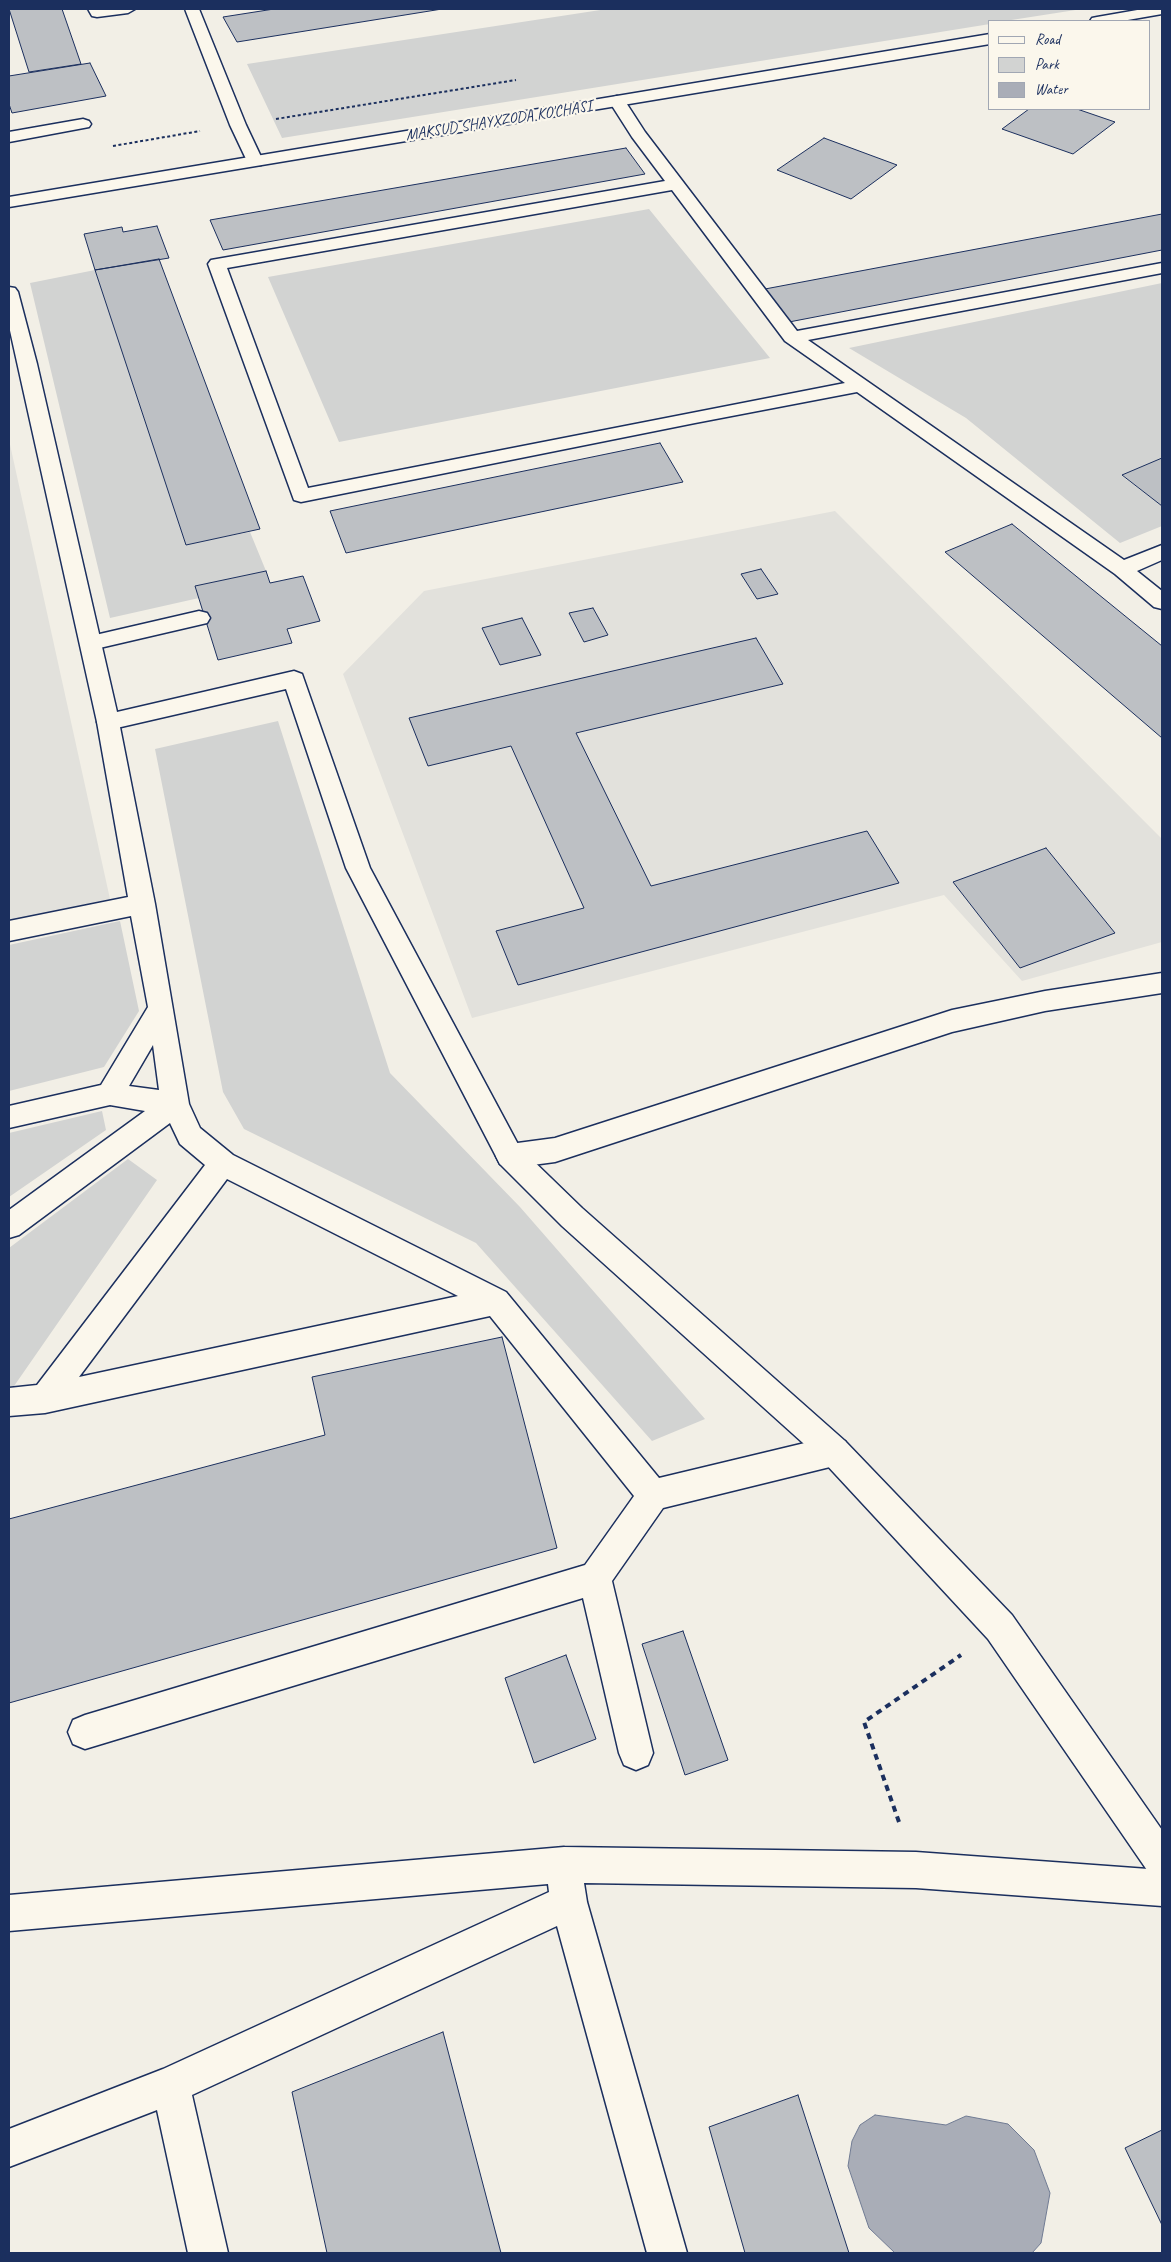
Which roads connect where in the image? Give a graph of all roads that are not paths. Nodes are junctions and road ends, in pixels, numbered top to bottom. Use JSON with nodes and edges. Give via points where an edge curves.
{"nodes":[{"id":1,"x":96,"y":9,"type":"edge"},
{"id":2,"x":128,"y":9,"type":"edge"},
{"id":3,"x":194,"y":9,"type":"edge"},
{"id":4,"x":1162,"y":10,"type":"edge"},
{"id":5,"x":1142,"y":11,"type":"edge"},
{"id":6,"x":1102,"y":20,"type":"edge"},
{"id":7,"x":988,"y":39,"type":"edge"},
{"id":8,"x":617,"y":101,"type":"junction"},
{"id":9,"x":83,"y":124,"type":"dead end"},
{"id":10,"x":9,"y":137,"type":"edge"},
{"id":11,"x":256,"y":161,"type":"junction"},
{"id":12,"x":677,"y":184,"type":"junction"},
{"id":13,"x":9,"y":202,"type":"edge"},
{"id":14,"x":1162,"y":268,"type":"edge"},
{"id":15,"x":9,"y":292,"type":"edge"},
{"id":16,"x":792,"y":337,"type":"junction"},
{"id":17,"x":862,"y":386,"type":"junction"},
{"id":18,"x":1162,"y":552,"type":"edge"},
{"id":19,"x":1122,"y":569,"type":"junction"},
{"id":20,"x":1162,"y":602,"type":"edge"},
{"id":21,"x":199,"y":618,"type":"dead end"},
{"id":22,"x":91,"y":643,"type":"junction"},
{"id":23,"x":108,"y":722,"type":"junction"},
{"id":24,"x":142,"y":904,"type":"junction"},
{"id":25,"x":9,"y":931,"type":"edge"},
{"id":26,"x":1162,"y":983,"type":"edge"},
{"id":27,"x":161,"y":1008,"type":"junction"},
{"id":28,"x":110,"y":1094,"type":"junction"},
{"id":29,"x":174,"y":1104,"type":"junction"},
{"id":30,"x":9,"y":1117,"type":"edge"},
{"id":31,"x":510,"y":1156,"type":"junction"},
{"id":32,"x":223,"y":1163,"type":"junction"},
{"id":33,"x":9,"y":1226,"type":"edge"},
{"id":34,"x":496,"y":1301,"type":"junction"},
{"id":35,"x":45,"y":1398,"type":"junction"},
{"id":36,"x":9,"y":1402,"type":"edge"},
{"id":37,"x":834,"y":1451,"type":"junction"},
{"id":38,"x":653,"y":1495,"type":"junction"},
{"id":39,"x":595,"y":1578,"type":"junction"},
{"id":40,"x":85,"y":1732,"type":"dead end"},
{"id":41,"x":636,"y":1753,"type":"dead end"},
{"id":42,"x":1162,"y":1860,"type":"edge"},
{"id":43,"x":564,"y":1865,"type":"junction"},
{"id":44,"x":1162,"y":1888,"type":"edge"},
{"id":45,"x":568,"y":1902,"type":"junction"},
{"id":46,"x":9,"y":1913,"type":"edge"},
{"id":47,"x":172,"y":2085,"type":"junction"},
{"id":48,"x":9,"y":2148,"type":"edge"},
{"id":49,"x":208,"y":2253,"type":"edge"},
{"id":50,"x":667,"y":2253,"type":"edge"}],
"edges":[{"from":1,"to":2,"type":"street","via":[[97,13]]},
{"from":3,"to":11,"type":"street","via":[[238,125]]},
{"from":4,"to":5,"type":"street"},
{"from":5,"to":6,"type":"street"},
{"from":7,"to":8,"type":"street","name":"MAKSUD SHAYXZODA KO'CHASI"},
{"from":8,"to":11,"type":"street","name":"MAKSUD SHAYXZODA KO'CHASI"},
{"from":8,"to":12,"type":"street"},
{"from":9,"to":10,"type":"street"},
{"from":11,"to":13,"type":"street","name":"MAKSUD SHAYXZODA KO'CHASI"},
{"from":12,"to":16,"type":"street"},
{"from":12,"to":17,"type":"street","via":[[216,264],[301,496],[695,416]]},
{"from":14,"to":16,"type":"street"},
{"from":15,"to":22,"type":"street"},
{"from":16,"to":17,"type":"street"},
{"from":17,"to":19,"type":"street"},
{"from":18,"to":19,"type":"street"},
{"from":19,"to":20,"type":"street"},
{"from":21,"to":22,"type":"street"},
{"from":22,"to":23,"type":"street"},
{"from":23,"to":24,"type":"street"},
{"from":23,"to":31,"type":"street","via":[[294,679],[358,868]]},
{"from":24,"to":25,"type":"street"},
{"from":24,"to":27,"type":"street"},
{"from":26,"to":31,"type":"street","via":[[1045,1001],[952,1020],[555,1150]]},
{"from":27,"to":28,"type":"street"},
{"from":27,"to":29,"type":"street"},
{"from":28,"to":29,"type":"street"},
{"from":28,"to":30,"type":"street"},
{"from":29,"to":32,"type":"street","via":[[190,1136]]},
{"from":29,"to":33,"type":"street"},
{"from":31,"to":37,"type":"street","via":[[572,1217]]},
{"from":32,"to":34,"type":"street"},
{"from":32,"to":35,"type":"street"},
{"from":34,"to":35,"type":"street"},
{"from":34,"to":38,"type":"street"},
{"from":35,"to":36,"type":"street"},
{"from":37,"to":38,"type":"street"},
{"from":37,"to":42,"type":"street","via":[[1000,1627]]},
{"from":38,"to":39,"type":"street"},
{"from":39,"to":40,"type":"street"},
{"from":39,"to":41,"type":"street"},
{"from":43,"to":44,"type":"street","via":[[916,1870]]},
{"from":43,"to":45,"type":"street"},
{"from":43,"to":46,"type":"street"},
{"from":45,"to":47,"type":"street"},
{"from":45,"to":50,"type":"street"},
{"from":47,"to":48,"type":"street"},
{"from":47,"to":49,"type":"street"}]}
